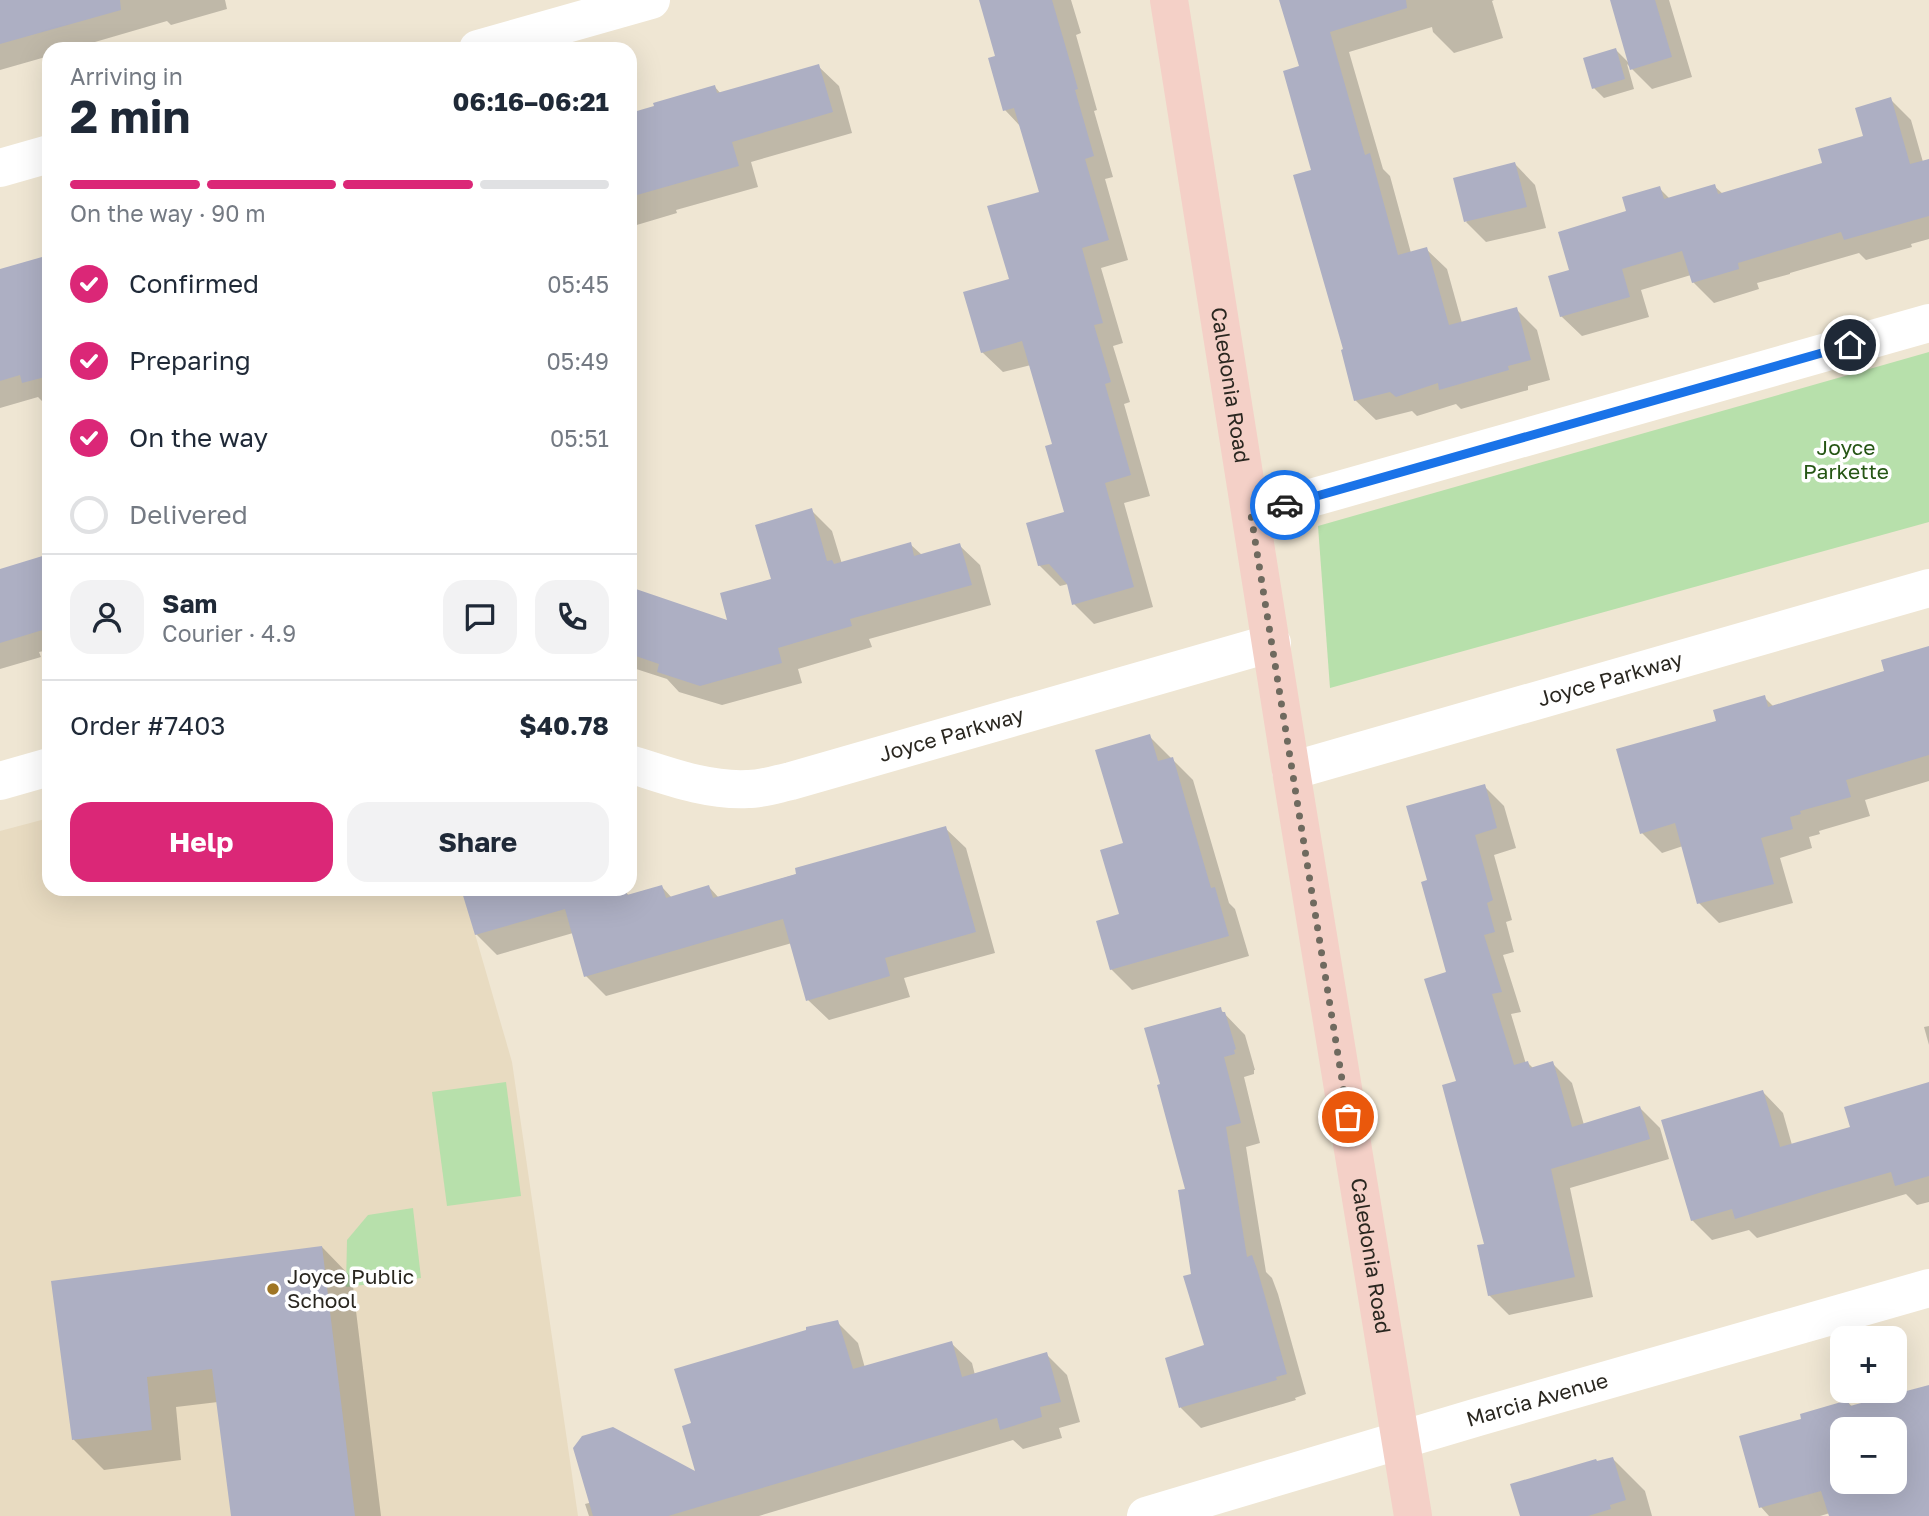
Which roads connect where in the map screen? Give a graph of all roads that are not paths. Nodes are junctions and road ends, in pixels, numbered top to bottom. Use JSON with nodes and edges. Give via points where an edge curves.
{"nodes":[{"id":1,"x":651,"y":0,"type":"edge"},
{"id":2,"x":1169,"y":0,"type":"edge"},
{"id":3,"x":503,"y":42,"type":"edge"},
{"id":4,"x":42,"y":156,"type":"edge"},
{"id":5,"x":0,"y":168,"type":"edge"},
{"id":6,"x":1929,"y":323,"type":"edge"},
{"id":7,"x":1251,"y":515,"type":"junction"},
{"id":8,"x":1929,"y":588,"type":"edge"},
{"id":9,"x":1272,"y":643,"type":"junction"},
{"id":10,"x":637,"y":766,"type":"edge"},
{"id":11,"x":42,"y":769,"type":"edge"},
{"id":12,"x":1291,"y":771,"type":"junction"},
{"id":13,"x":0,"y":780,"type":"edge"},
{"id":14,"x":1929,"y":1288,"type":"edge"},
{"id":15,"x":1401,"y":1439,"type":"junction"},
{"id":16,"x":1146,"y":1516,"type":"edge"},
{"id":17,"x":1413,"y":1516,"type":"edge"}],
"edges":[{"from":1,"to":3,"type":"street"},
{"from":2,"to":7,"type":"street","name":"Caledonia Road"},
{"from":4,"to":5,"type":"street"},
{"from":6,"to":7,"type":"street"},
{"from":7,"to":9,"type":"street","name":"Caledonia Road"},
{"from":8,"to":12,"type":"street","name":"Joyce Parkway"},
{"from":9,"to":10,"type":"street","name":"Joyce Parkway","via":[[791,781],[749,789],[708,786]]},
{"from":9,"to":12,"type":"street","name":"Caledonia Road"},
{"from":11,"to":13,"type":"street"},
{"from":12,"to":15,"type":"street","name":"Caledonia Road"},
{"from":14,"to":15,"type":"street","name":"Marcia Avenue"},
{"from":15,"to":16,"type":"street","name":"Marcia Avenue"},
{"from":15,"to":17,"type":"street","name":"Caledonia Road"}]}
